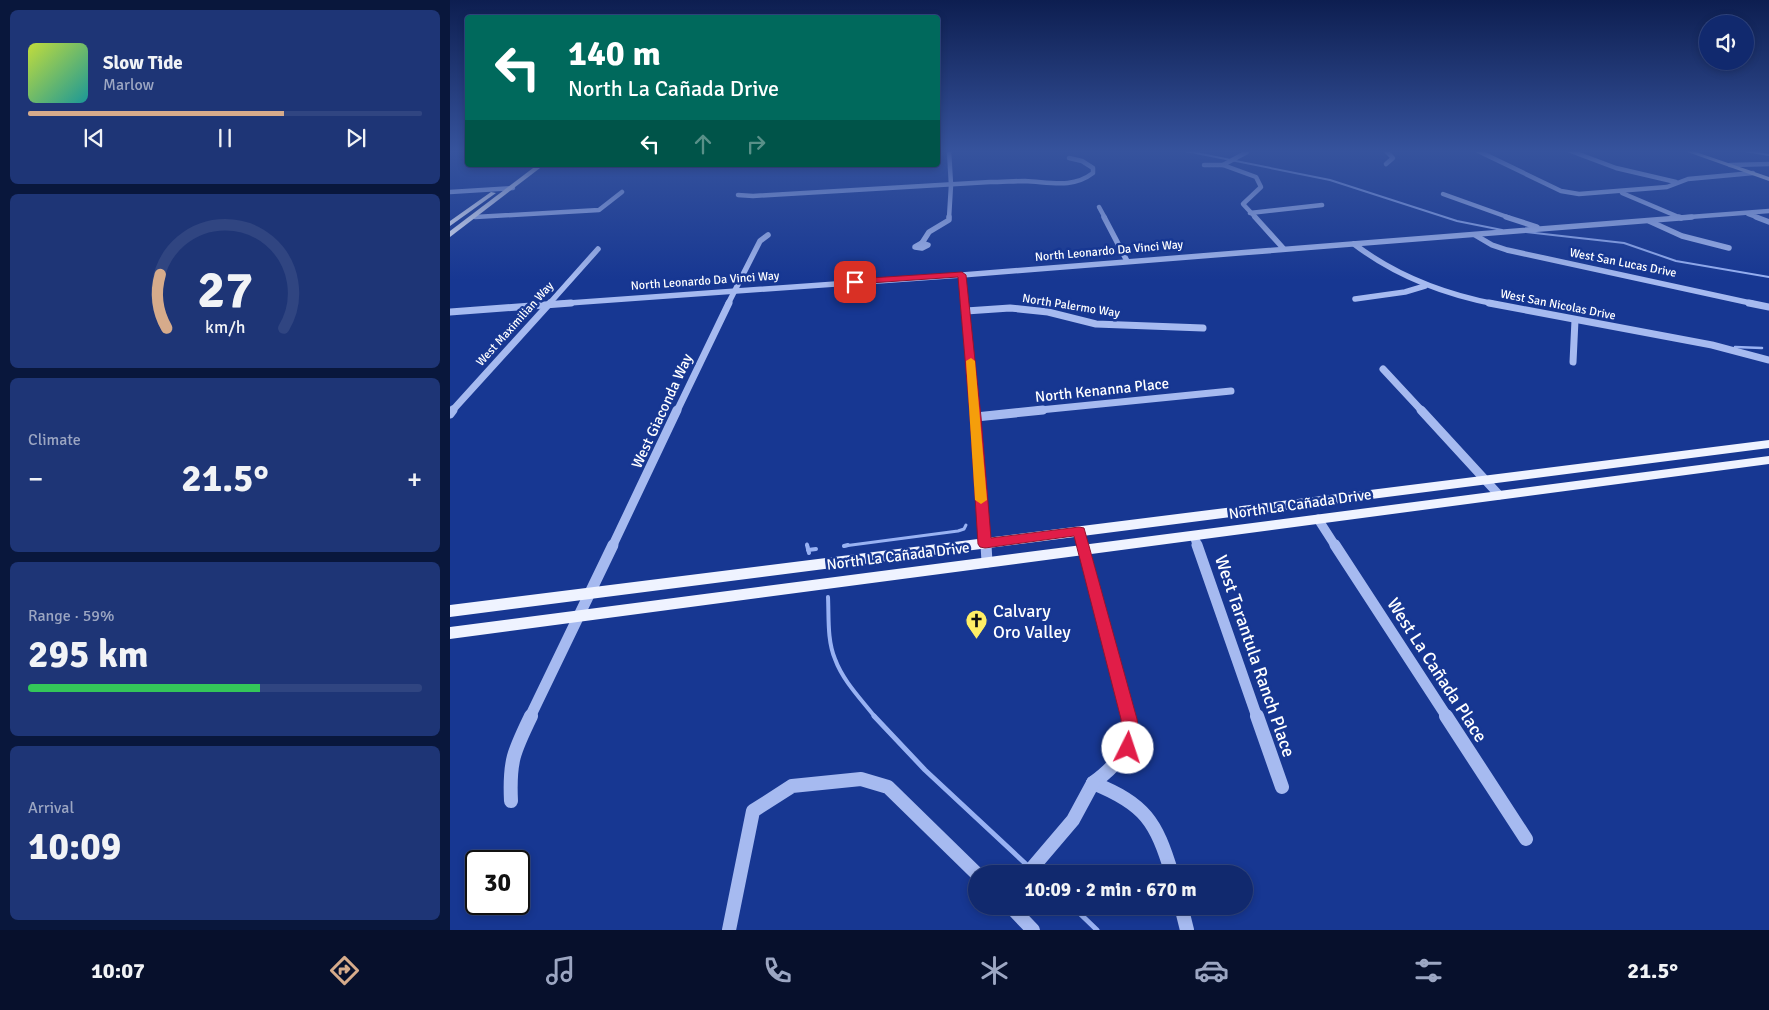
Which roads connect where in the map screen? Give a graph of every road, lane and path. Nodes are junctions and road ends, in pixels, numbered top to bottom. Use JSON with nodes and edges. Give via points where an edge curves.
{"nodes":[{"id":1,"x":492,"y":193,"type":"edge"},
{"id":2,"x":506,"y":193,"type":"edge"},
{"id":3,"x":620,"y":193,"type":"edge"},
{"id":4,"x":800,"y":193,"type":"edge"},
{"id":5,"x":951,"y":193,"type":"edge"},
{"id":6,"x":1254,"y":193,"type":"edge"},
{"id":7,"x":1567,"y":193,"type":"edge"},
{"id":8,"x":1583,"y":193,"type":"edge"},
{"id":9,"x":1622,"y":193,"type":"edge"},
{"id":10,"x":1443,"y":194,"type":"dead end"},
{"id":11,"x":738,"y":195,"type":"dead end"},
{"id":12,"x":1322,"y":205,"type":"dead end"},
{"id":13,"x":1100,"y":208,"type":"dead end"},
{"id":14,"x":1769,"y":211,"type":"edge"},
{"id":15,"x":1250,"y":213,"type":"junction"},
{"id":16,"x":1745,"y":213,"type":"junction"},
{"id":17,"x":476,"y":217,"type":"junction"},
{"id":18,"x":1682,"y":218,"type":"junction"},
{"id":19,"x":1649,"y":221,"type":"junction"},
{"id":20,"x":1769,"y":222,"type":"edge"},
{"id":21,"x":450,"y":224,"type":"edge"},
{"id":22,"x":1540,"y":229,"type":"junction"},
{"id":23,"x":450,"y":235,"type":"edge"},
{"id":24,"x":768,"y":235,"type":"dead end"},
{"id":25,"x":1475,"y":235,"type":"junction"},
{"id":26,"x":922,"y":243,"type":"dead end"},
{"id":27,"x":1354,"y":244,"type":"junction"},
{"id":28,"x":1283,"y":248,"type":"junction"},
{"id":29,"x":1728,"y":248,"type":"dead end"},
{"id":30,"x":598,"y":249,"type":"dead end"},
{"id":31,"x":1127,"y":261,"type":"junction"},
{"id":32,"x":962,"y":275,"type":"junction"},
{"id":33,"x":1425,"y":286,"type":"junction"},
{"id":34,"x":735,"y":290,"type":"junction"},
{"id":35,"x":1354,"y":299,"type":"dead end"},
{"id":36,"x":546,"y":305,"type":"junction"},
{"id":37,"x":1769,"y":306,"type":"edge"},
{"id":38,"x":966,"y":311,"type":"junction"},
{"id":39,"x":450,"y":312,"type":"edge"},
{"id":40,"x":1575,"y":320,"type":"junction"},
{"id":41,"x":1203,"y":328,"type":"dead end"},
{"id":42,"x":1769,"y":360,"type":"edge"},
{"id":43,"x":1573,"y":362,"type":"dead end"},
{"id":44,"x":1383,"y":368,"type":"dead end"},
{"id":45,"x":1231,"y":390,"type":"dead end"},
{"id":46,"x":450,"y":414,"type":"edge"},
{"id":47,"x":976,"y":417,"type":"junction"},
{"id":48,"x":1769,"y":444,"type":"edge"},
{"id":49,"x":1769,"y":460,"type":"edge"},
{"id":50,"x":1484,"y":480,"type":"junction"},
{"id":51,"x":1499,"y":495,"type":"junction"},
{"id":52,"x":1318,"y":519,"type":"junction"},
{"id":53,"x":1079,"y":531,"type":"junction"},
{"id":54,"x":1194,"y":536,"type":"junction"},
{"id":55,"x":985,"y":544,"type":"junction"},
{"id":56,"x":1084,"y":550,"type":"junction"},
{"id":57,"x":987,"y":562,"type":"junction"},
{"id":58,"x":585,"y":604,"type":"junction"},
{"id":59,"x":450,"y":611,"type":"edge"},
{"id":60,"x":450,"y":633,"type":"edge"},
{"id":61,"x":1093,"y":783,"type":"junction"},
{"id":62,"x":1282,"y":787,"type":"dead end"},
{"id":63,"x":511,"y":801,"type":"dead end"},
{"id":64,"x":1526,"y":840,"type":"dead end"},
{"id":65,"x":968,"y":865,"type":"edge"},
{"id":66,"x":1034,"y":865,"type":"edge"},
{"id":67,"x":1170,"y":865,"type":"edge"},
{"id":68,"x":1019,"y":915,"type":"edge"},
{"id":69,"x":1183,"y":915,"type":"edge"},
{"id":70,"x":729,"y":930,"type":"edge"},
{"id":71,"x":1033,"y":930,"type":"edge"},
{"id":72,"x":1187,"y":930,"type":"edge"}],
"edges":[{"from":1,"to":21,"type":"main road"},
{"from":2,"to":17,"type":"main road"},
{"from":3,"to":17,"type":"street","via":[[605,208],[595,211]]},
{"from":4,"to":11,"type":"street"},
{"from":5,"to":26,"type":"street","via":[[949,220],[931,230]]},
{"from":6,"to":15,"type":"street","via":[[1243,204]]},
{"from":7,"to":8,"type":"street"},
{"from":9,"to":18,"type":"street"},
{"from":10,"to":22,"type":"street"},
{"from":12,"to":15,"type":"street"},
{"from":13,"to":31,"type":"street"},
{"from":14,"to":16,"type":"street","name":"North Leonardo Da Vinci Way"},
{"from":15,"to":28,"type":"street"},
{"from":16,"to":18,"type":"street","name":"North Leonardo Da Vinci Way"},
{"from":16,"to":20,"type":"street"},
{"from":17,"to":23,"type":"main road"},
{"from":18,"to":19,"type":"street","name":"North Leonardo Da Vinci Way"},
{"from":19,"to":22,"type":"street","name":"North Leonardo Da Vinci Way"},
{"from":19,"to":29,"type":"street","via":[[1682,236]]},
{"from":22,"to":25,"type":"street","name":"North Leonardo Da Vinci Way"},
{"from":24,"to":34,"type":"street","name":"West Giaconda Way","via":[[760,241]]},
{"from":25,"to":27,"type":"street","name":"North Leonardo Da Vinci Way"},
{"from":25,"to":37,"type":"street","name":"West San Lucas Drive","via":[[1507,250]]},
{"from":27,"to":28,"type":"street","name":"North Leonardo Da Vinci Way"},
{"from":27,"to":33,"type":"street","name":"West San Nicolas Drive","via":[[1381,264]]},
{"from":28,"to":31,"type":"street","name":"North Leonardo Da Vinci Way"},
{"from":30,"to":36,"type":"street","name":"West Maximilian Way"},
{"from":31,"to":32,"type":"street","name":"North Leonardo Da Vinci Way"},
{"from":32,"to":34,"type":"street","name":"North Leonardo Da Vinci Way"},
{"from":32,"to":38,"type":"street"},
{"from":33,"to":35,"type":"street"},
{"from":33,"to":40,"type":"street","name":"West San Nicolas Drive","via":[[1459,297]]},
{"from":34,"to":36,"type":"street","name":"North Leonardo Da Vinci Way"},
{"from":34,"to":58,"type":"street","name":"West Giaconda Way"},
{"from":36,"to":39,"type":"street","name":"North Leonardo Da Vinci Way"},
{"from":36,"to":46,"type":"street","name":"West Maximilian Way"},
{"from":38,"to":41,"type":"street","name":"North Palermo Way","via":[[1010,308],[1048,312],[1096,324]]},
{"from":38,"to":47,"type":"street"},
{"from":40,"to":42,"type":"street","name":"West San Nicolas Drive","via":[[1712,345]]},
{"from":40,"to":43,"type":"street"},
{"from":44,"to":50,"type":"street"},
{"from":45,"to":47,"type":"street","name":"North Kenanna Place"},
{"from":47,"to":55,"type":"street"},
{"from":48,"to":50,"type":"main road","name":"North La Cañada Drive"},
{"from":49,"to":51,"type":"main road","name":"North La Cañada Drive"},
{"from":50,"to":51,"type":"street"},
{"from":50,"to":53,"type":"main road","name":"North La Cañada Drive"},
{"from":51,"to":52,"type":"main road","name":"North La Cañada Drive"},
{"from":52,"to":54,"type":"main road","name":"North La Cañada Drive"},
{"from":52,"to":64,"type":"street","name":"West La Cañada Place"},
{"from":53,"to":55,"type":"main road","name":"North La Cañada Drive"},
{"from":53,"to":56,"type":"street"},
{"from":54,"to":56,"type":"main road","name":"North La Cañada Drive"},
{"from":54,"to":62,"type":"street","name":"West Tarantula Ranch Place"},
{"from":55,"to":57,"type":"street"},
{"from":55,"to":58,"type":"main road","name":"North La Cañada Drive"},
{"from":56,"to":57,"type":"main road","name":"North La Cañada Drive"},
{"from":56,"to":61,"type":"street","via":[[1131,736],[1121,760]]},
{"from":57,"to":58,"type":"main road","name":"North La Cañada Drive"},
{"from":58,"to":59,"type":"main road","name":"North La Cañada Drive"},
{"from":58,"to":60,"type":"main road","name":"North La Cañada Drive"},
{"from":58,"to":63,"type":"street","name":"West Giaconda Way","via":[[514,751],[510,775]]},
{"from":61,"to":66,"type":"street","via":[[1073,820]]},
{"from":61,"to":67,"type":"street","via":[[1117,792],[1151,820],[1163,841]]},
{"from":65,"to":70,"type":"street","via":[[888,787],[861,779],[792,786],[753,812]]},
{"from":68,"to":71,"type":"street"},
{"from":69,"to":72,"type":"street"}]}
